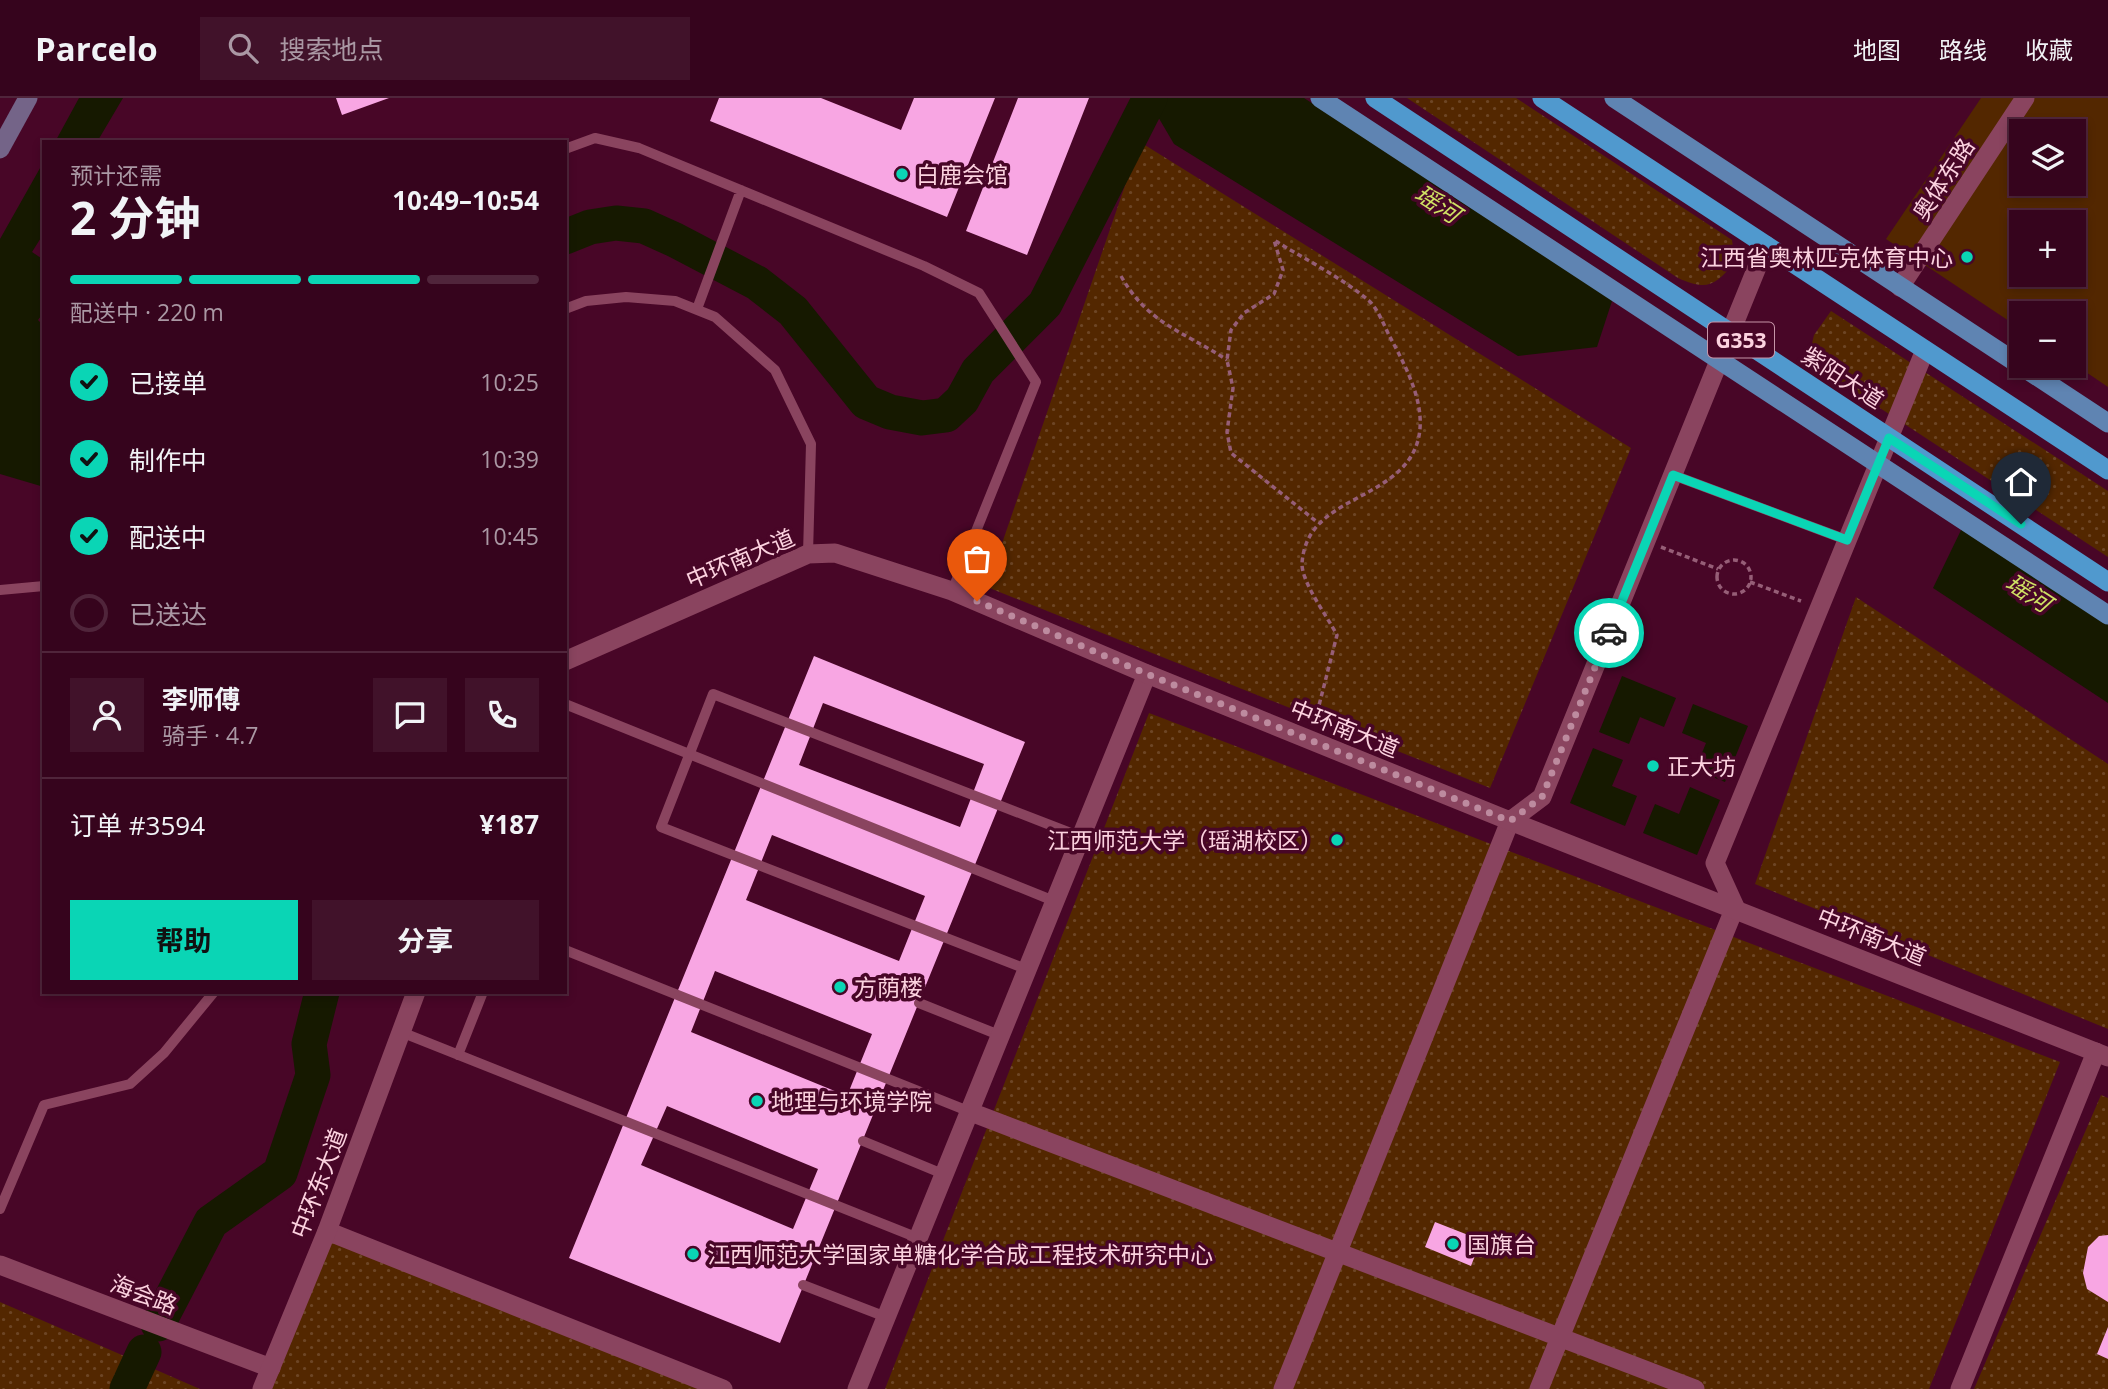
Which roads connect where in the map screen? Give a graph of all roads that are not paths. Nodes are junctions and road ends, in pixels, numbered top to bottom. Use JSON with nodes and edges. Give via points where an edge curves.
{"nodes":[{"id":1,"x":29,"y":98,"type":"edge"},
{"id":2,"x":1320,"y":98,"type":"edge"},
{"id":3,"x":1375,"y":98,"type":"edge"},
{"id":4,"x":1542,"y":98,"type":"edge"},
{"id":5,"x":1614,"y":98,"type":"edge"},
{"id":6,"x":2025,"y":98,"type":"edge"},
{"id":7,"x":567,"y":148,"type":"edge"},
{"id":8,"x":0,"y":149,"type":"edge"},
{"id":9,"x":741,"y":190,"type":"junction"},
{"id":10,"x":1766,"y":245,"type":"junction"},
{"id":11,"x":1900,"y":287,"type":"junction"},
{"id":12,"x":567,"y":308,"type":"edge"},
{"id":13,"x":696,"y":309,"type":"junction"},
{"id":14,"x":1731,"y":333,"type":"junction"},
{"id":15,"x":1925,"y":350,"type":"junction"},
{"id":16,"x":1720,"y":360,"type":"junction"},
{"id":17,"x":2108,"y":423,"type":"edge"},
{"id":18,"x":1889,"y":438,"type":"junction"},
{"id":19,"x":1878,"y":464,"type":"junction"},
{"id":20,"x":2108,"y":470,"type":"edge"},
{"id":21,"x":1673,"y":475,"type":"junction"},
{"id":22,"x":1847,"y":540,"type":"junction"},
{"id":23,"x":808,"y":554,"type":"junction"},
{"id":24,"x":2108,"y":582,"type":"edge"},
{"id":25,"x":42,"y":586,"type":"edge"},
{"id":26,"x":0,"y":590,"type":"edge"},
{"id":27,"x":952,"y":591,"type":"junction"},
{"id":28,"x":2108,"y":615,"type":"edge"},
{"id":29,"x":567,"y":660,"type":"edge"},
{"id":30,"x":1147,"y":674,"type":"junction"},
{"id":31,"x":567,"y":705,"type":"edge"},
{"id":32,"x":689,"y":754,"type":"junction"},
{"id":33,"x":1510,"y":821,"type":"junction"},
{"id":34,"x":1081,"y":837,"type":"junction"},
{"id":35,"x":1054,"y":901,"type":"junction"},
{"id":36,"x":1735,"y":907,"type":"junction"},
{"id":37,"x":567,"y":951,"type":"edge"},
{"id":38,"x":1026,"y":969,"type":"junction"},
{"id":39,"x":212,"y":994,"type":"edge"},
{"id":40,"x":415,"y":994,"type":"edge"},
{"id":41,"x":482,"y":994,"type":"edge"},
{"id":42,"x":919,"y":1003,"type":"dead end"},
{"id":43,"x":401,"y":1032,"type":"junction"},
{"id":44,"x":999,"y":1035,"type":"junction"},
{"id":45,"x":2102,"y":1054,"type":"edge"},
{"id":46,"x":458,"y":1055,"type":"junction"},
{"id":47,"x":968,"y":1111,"type":"junction"},
{"id":48,"x":863,"y":1141,"type":"dead end"},
{"id":49,"x":943,"y":1174,"type":"junction"},
{"id":50,"x":0,"y":1209,"type":"edge"},
{"id":51,"x":327,"y":1231,"type":"junction"},
{"id":52,"x":918,"y":1238,"type":"junction"},
{"id":53,"x":1337,"y":1251,"type":"junction"},
{"id":54,"x":0,"y":1265,"type":"edge"},
{"id":55,"x":803,"y":1286,"type":"dead end"},
{"id":56,"x":886,"y":1317,"type":"junction"},
{"id":57,"x":1559,"y":1337,"type":"junction"},
{"id":58,"x":271,"y":1368,"type":"junction"},
{"id":59,"x":262,"y":1389,"type":"edge"},
{"id":60,"x":723,"y":1389,"type":"edge"},
{"id":61,"x":857,"y":1389,"type":"edge"},
{"id":62,"x":1283,"y":1389,"type":"edge"},
{"id":63,"x":1539,"y":1389,"type":"edge"},
{"id":64,"x":1695,"y":1389,"type":"edge"},
{"id":65,"x":1960,"y":1389,"type":"edge"}],
"edges":[{"from":1,"to":8,"type":"main road"},
{"from":2,"to":16,"type":"main road"},
{"from":3,"to":14,"type":"highway","name":"紫阳大道","number":"G353"},
{"from":4,"to":10,"type":"highway"},
{"from":5,"to":11,"type":"main road"},
{"from":6,"to":11,"type":"street","name":"奥体东路"},
{"from":7,"to":9,"type":"lane","via":[[595,138],[639,148]]},
{"from":9,"to":13,"type":"lane"},
{"from":9,"to":27,"type":"lane","via":[[979,293],[1036,382]]},
{"from":10,"to":14,"type":"street"},
{"from":10,"to":15,"type":"highway"},
{"from":11,"to":17,"type":"main road"},
{"from":12,"to":13,"type":"lane","via":[[586,301],[626,297],[675,300]]},
{"from":13,"to":23,"type":"lane","via":[[715,317],[775,370],[811,444]]},
{"from":14,"to":16,"type":"street"},
{"from":14,"to":18,"type":"highway","name":"紫阳大道","number":"G353"},
{"from":15,"to":18,"type":"street"},
{"from":15,"to":20,"type":"highway"},
{"from":16,"to":19,"type":"main road"},
{"from":16,"to":21,"type":"street"},
{"from":18,"to":19,"type":"street"},
{"from":18,"to":24,"type":"highway","name":"紫阳大道","number":"G353"},
{"from":19,"to":22,"type":"street"},
{"from":19,"to":28,"type":"main road"},
{"from":21,"to":22,"type":"lane"},
{"from":21,"to":33,"type":"street","via":[[1542,797]]},
{"from":22,"to":36,"type":"street","via":[[1715,863]]},
{"from":23,"to":27,"type":"street","name":"中环南大道","via":[[835,553]]},
{"from":23,"to":29,"type":"street","name":"中环南大道"},
{"from":25,"to":26,"type":"lane"},
{"from":27,"to":30,"type":"street","name":"中环南大道"},
{"from":30,"to":33,"type":"street","name":"中环南大道"},
{"from":30,"to":34,"type":"street"},
{"from":31,"to":32,"type":"lane"},
{"from":32,"to":34,"type":"lane","via":[[713,694]]},
{"from":32,"to":35,"type":"lane"},
{"from":32,"to":38,"type":"lane","via":[[661,827]]},
{"from":33,"to":36,"type":"street","name":"中环南大道"},
{"from":33,"to":53,"type":"street"},
{"from":34,"to":35,"type":"street"},
{"from":35,"to":38,"type":"street"},
{"from":36,"to":45,"type":"street","name":"中环南大道"},
{"from":36,"to":57,"type":"street"},
{"from":37,"to":47,"type":"lane"},
{"from":38,"to":44,"type":"street"},
{"from":39,"to":50,"type":"lane","via":[[164,1053],[130,1084],[44,1105]]},
{"from":40,"to":43,"type":"street","name":"中环东大道"},
{"from":41,"to":46,"type":"lane"},
{"from":42,"to":44,"type":"lane"},
{"from":43,"to":46,"type":"lane"},
{"from":43,"to":51,"type":"street","name":"中环东大道"},
{"from":44,"to":47,"type":"street"},
{"from":45,"to":65,"type":"street"},
{"from":46,"to":52,"type":"lane"},
{"from":47,"to":49,"type":"street"},
{"from":47,"to":53,"type":"street"},
{"from":48,"to":49,"type":"lane"},
{"from":49,"to":52,"type":"street"},
{"from":51,"to":58,"type":"street","name":"中环东大道"},
{"from":51,"to":60,"type":"street"},
{"from":52,"to":56,"type":"street"},
{"from":53,"to":57,"type":"street"},
{"from":53,"to":62,"type":"street"},
{"from":54,"to":58,"type":"street","name":"海会路"},
{"from":55,"to":56,"type":"lane"},
{"from":56,"to":61,"type":"street"},
{"from":57,"to":63,"type":"street"},
{"from":57,"to":64,"type":"street"},
{"from":58,"to":59,"type":"street","name":"中环东大道"}]}
